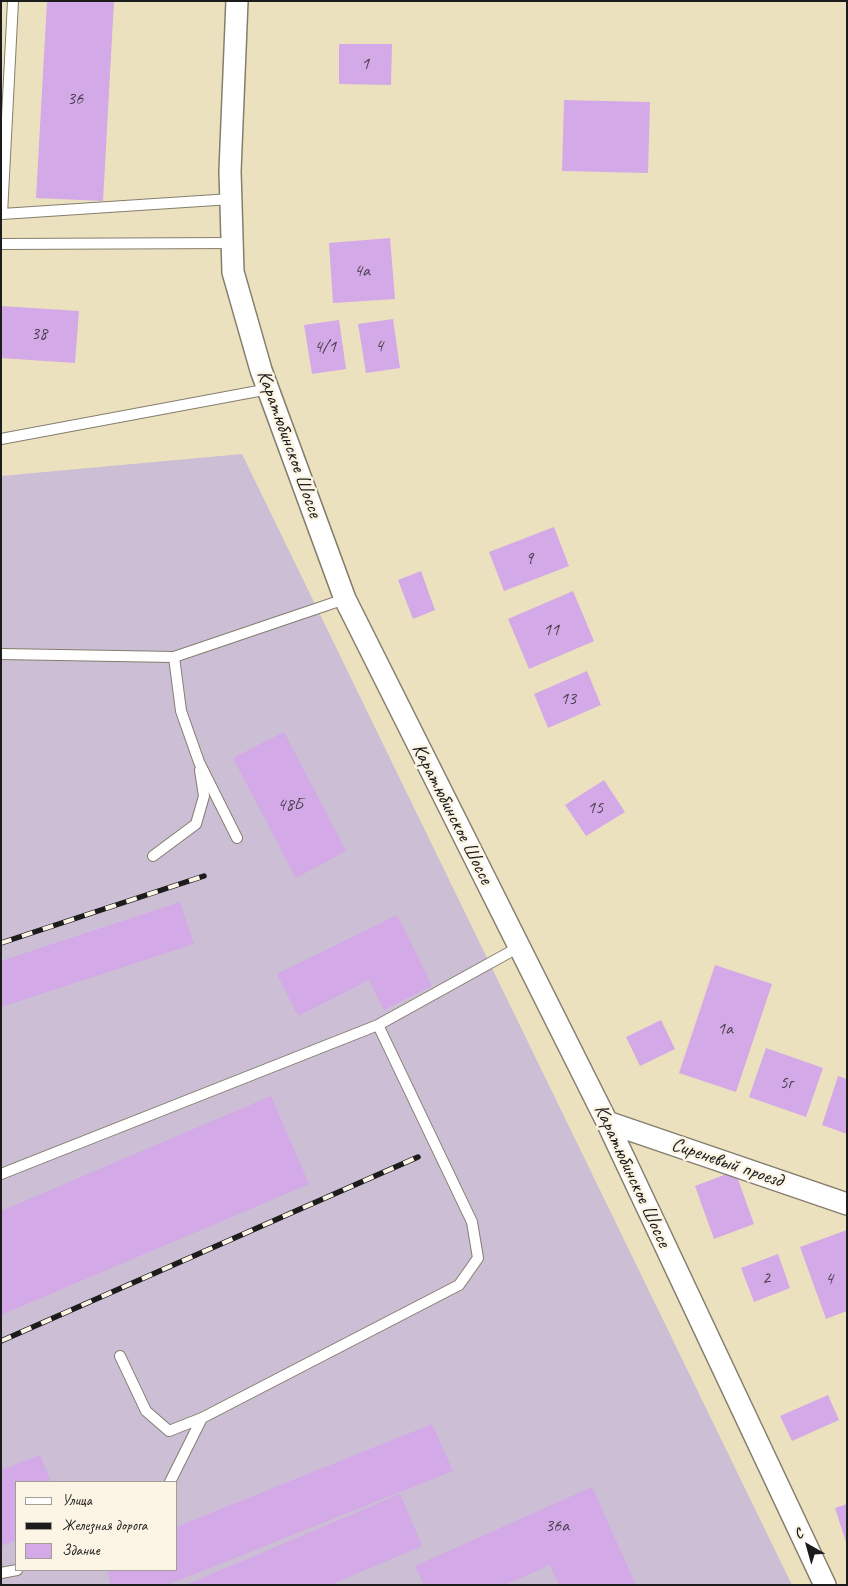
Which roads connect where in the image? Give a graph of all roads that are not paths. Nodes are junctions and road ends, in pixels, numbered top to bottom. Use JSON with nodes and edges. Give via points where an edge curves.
{"nodes":[{"id":1,"x":13,"y":1,"type":"edge"},
{"id":2,"x":238,"y":1,"type":"edge"},
{"id":3,"x":231,"y":199,"type":"junction"},
{"id":4,"x":233,"y":243,"type":"junction"},
{"id":5,"x":1,"y":244,"type":"edge"},
{"id":6,"x":269,"y":389,"type":"junction"},
{"id":7,"x":1,"y":439,"type":"edge"},
{"id":8,"x":345,"y":599,"type":"junction"},
{"id":9,"x":1,"y":654,"type":"edge"},
{"id":10,"x":174,"y":657,"type":"junction"},
{"id":11,"x":200,"y":762,"type":"junction"},
{"id":12,"x":237,"y":838,"type":"dead end"},
{"id":13,"x":153,"y":856,"type":"dead end"},
{"id":14,"x":519,"y":947,"type":"junction"},
{"id":15,"x":378,"y":1025,"type":"junction"},
{"id":16,"x":607,"y":1122,"type":"junction"},
{"id":17,"x":1,"y":1174,"type":"edge"},
{"id":18,"x":847,"y":1204,"type":"edge"},
{"id":19,"x":120,"y":1356,"type":"dead end"},
{"id":20,"x":202,"y":1418,"type":"junction"},
{"id":21,"x":170,"y":1481,"type":"edge"},
{"id":22,"x":15,"y":1570,"type":"edge"},
{"id":23,"x":1,"y":1574,"type":"edge"},
{"id":24,"x":825,"y":1585,"type":"edge"}],
"edges":[{"from":1,"to":3,"type":"lane","via":[[2,214]]},
{"from":2,"to":3,"type":"street","name":"Каратюбинское Шоссе"},
{"from":3,"to":4,"type":"street","name":"Каратюбинское Шоссе"},
{"from":4,"to":5,"type":"lane"},
{"from":4,"to":6,"type":"street","name":"Каратюбинское Шоссе","via":[[233,272]]},
{"from":6,"to":7,"type":"lane"},
{"from":6,"to":8,"type":"street","name":"Каратюбинское Шоссе"},
{"from":8,"to":10,"type":"lane"},
{"from":8,"to":14,"type":"street","name":"Каратюбинское Шоссе"},
{"from":9,"to":10,"type":"lane"},
{"from":10,"to":11,"type":"lane","via":[[181,712]]},
{"from":11,"to":12,"type":"lane"},
{"from":11,"to":13,"type":"lane","via":[[204,796],[196,824]]},
{"from":14,"to":15,"type":"lane"},
{"from":14,"to":16,"type":"street","name":"Каратюбинское Шоссе"},
{"from":15,"to":17,"type":"lane"},
{"from":15,"to":20,"type":"lane","via":[[472,1222],[478,1258],[459,1285]]},
{"from":16,"to":18,"type":"street","name":"Сиреневый проезд"},
{"from":16,"to":24,"type":"street","name":"Каратюбинское Шоссе"},
{"from":19,"to":20,"type":"lane","via":[[146,1411],[169,1431]]},
{"from":20,"to":21,"type":"lane"},
{"from":22,"to":23,"type":"lane"}]}
